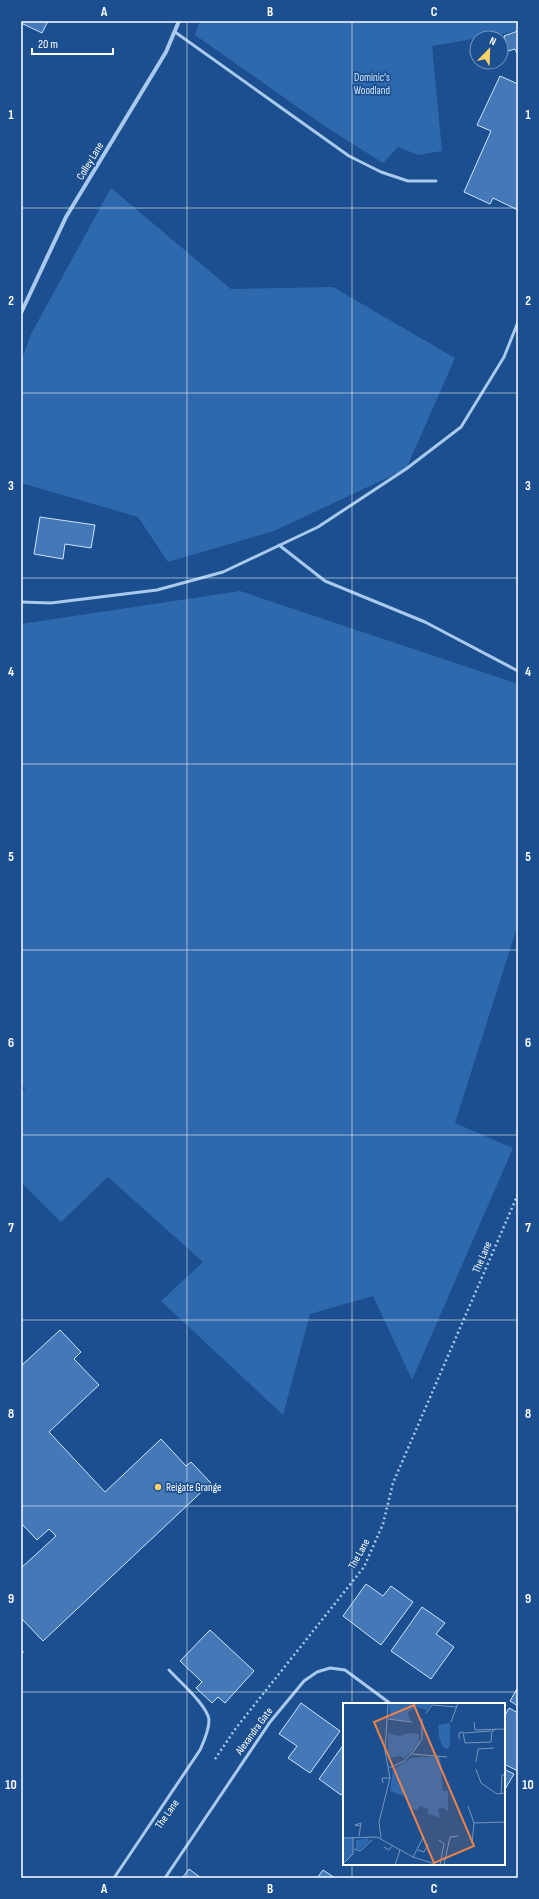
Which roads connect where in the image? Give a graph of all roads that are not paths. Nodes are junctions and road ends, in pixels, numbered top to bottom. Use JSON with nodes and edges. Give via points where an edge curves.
{"nodes":[{"id":1,"x":179,"y":21,"type":"edge"},
{"id":2,"x":174,"y":32,"type":"junction"},
{"id":3,"x":436,"y":181,"type":"dead end"},
{"id":4,"x":21,"y":313,"type":"edge"},
{"id":5,"x":518,"y":322,"type":"edge"},
{"id":6,"x":279,"y":545,"type":"junction"},
{"id":7,"x":21,"y":602,"type":"edge"},
{"id":8,"x":518,"y":671,"type":"edge"},
{"id":9,"x":169,"y":1670,"type":"dead end"},
{"id":10,"x":390,"y":1703,"type":"edge"},
{"id":11,"x":114,"y":1878,"type":"edge"},
{"id":12,"x":165,"y":1878,"type":"edge"}],
"edges":[{"from":1,"to":2,"type":"street","name":"Colley Lane"},
{"from":2,"to":3,"type":"lane","via":[[349,156],[408,182]]},
{"from":2,"to":4,"type":"street","name":"Colley Lane","via":[[166,52],[66,217]]},
{"from":5,"to":6,"type":"lane","via":[[504,357],[461,428],[406,469],[318,527]]},
{"from":6,"to":7,"type":"lane","via":[[223,572],[157,590],[51,603]]},
{"from":6,"to":8,"type":"lane","via":[[325,581],[425,622]]},
{"from":9,"to":11,"type":"lane","via":[[204,1708],[209,1719],[207,1735],[200,1750]]},
{"from":10,"to":12,"type":"lane","name":"Alexandra Gate","via":[[345,1670],[330,1668],[304,1680],[270,1722]]}]}
